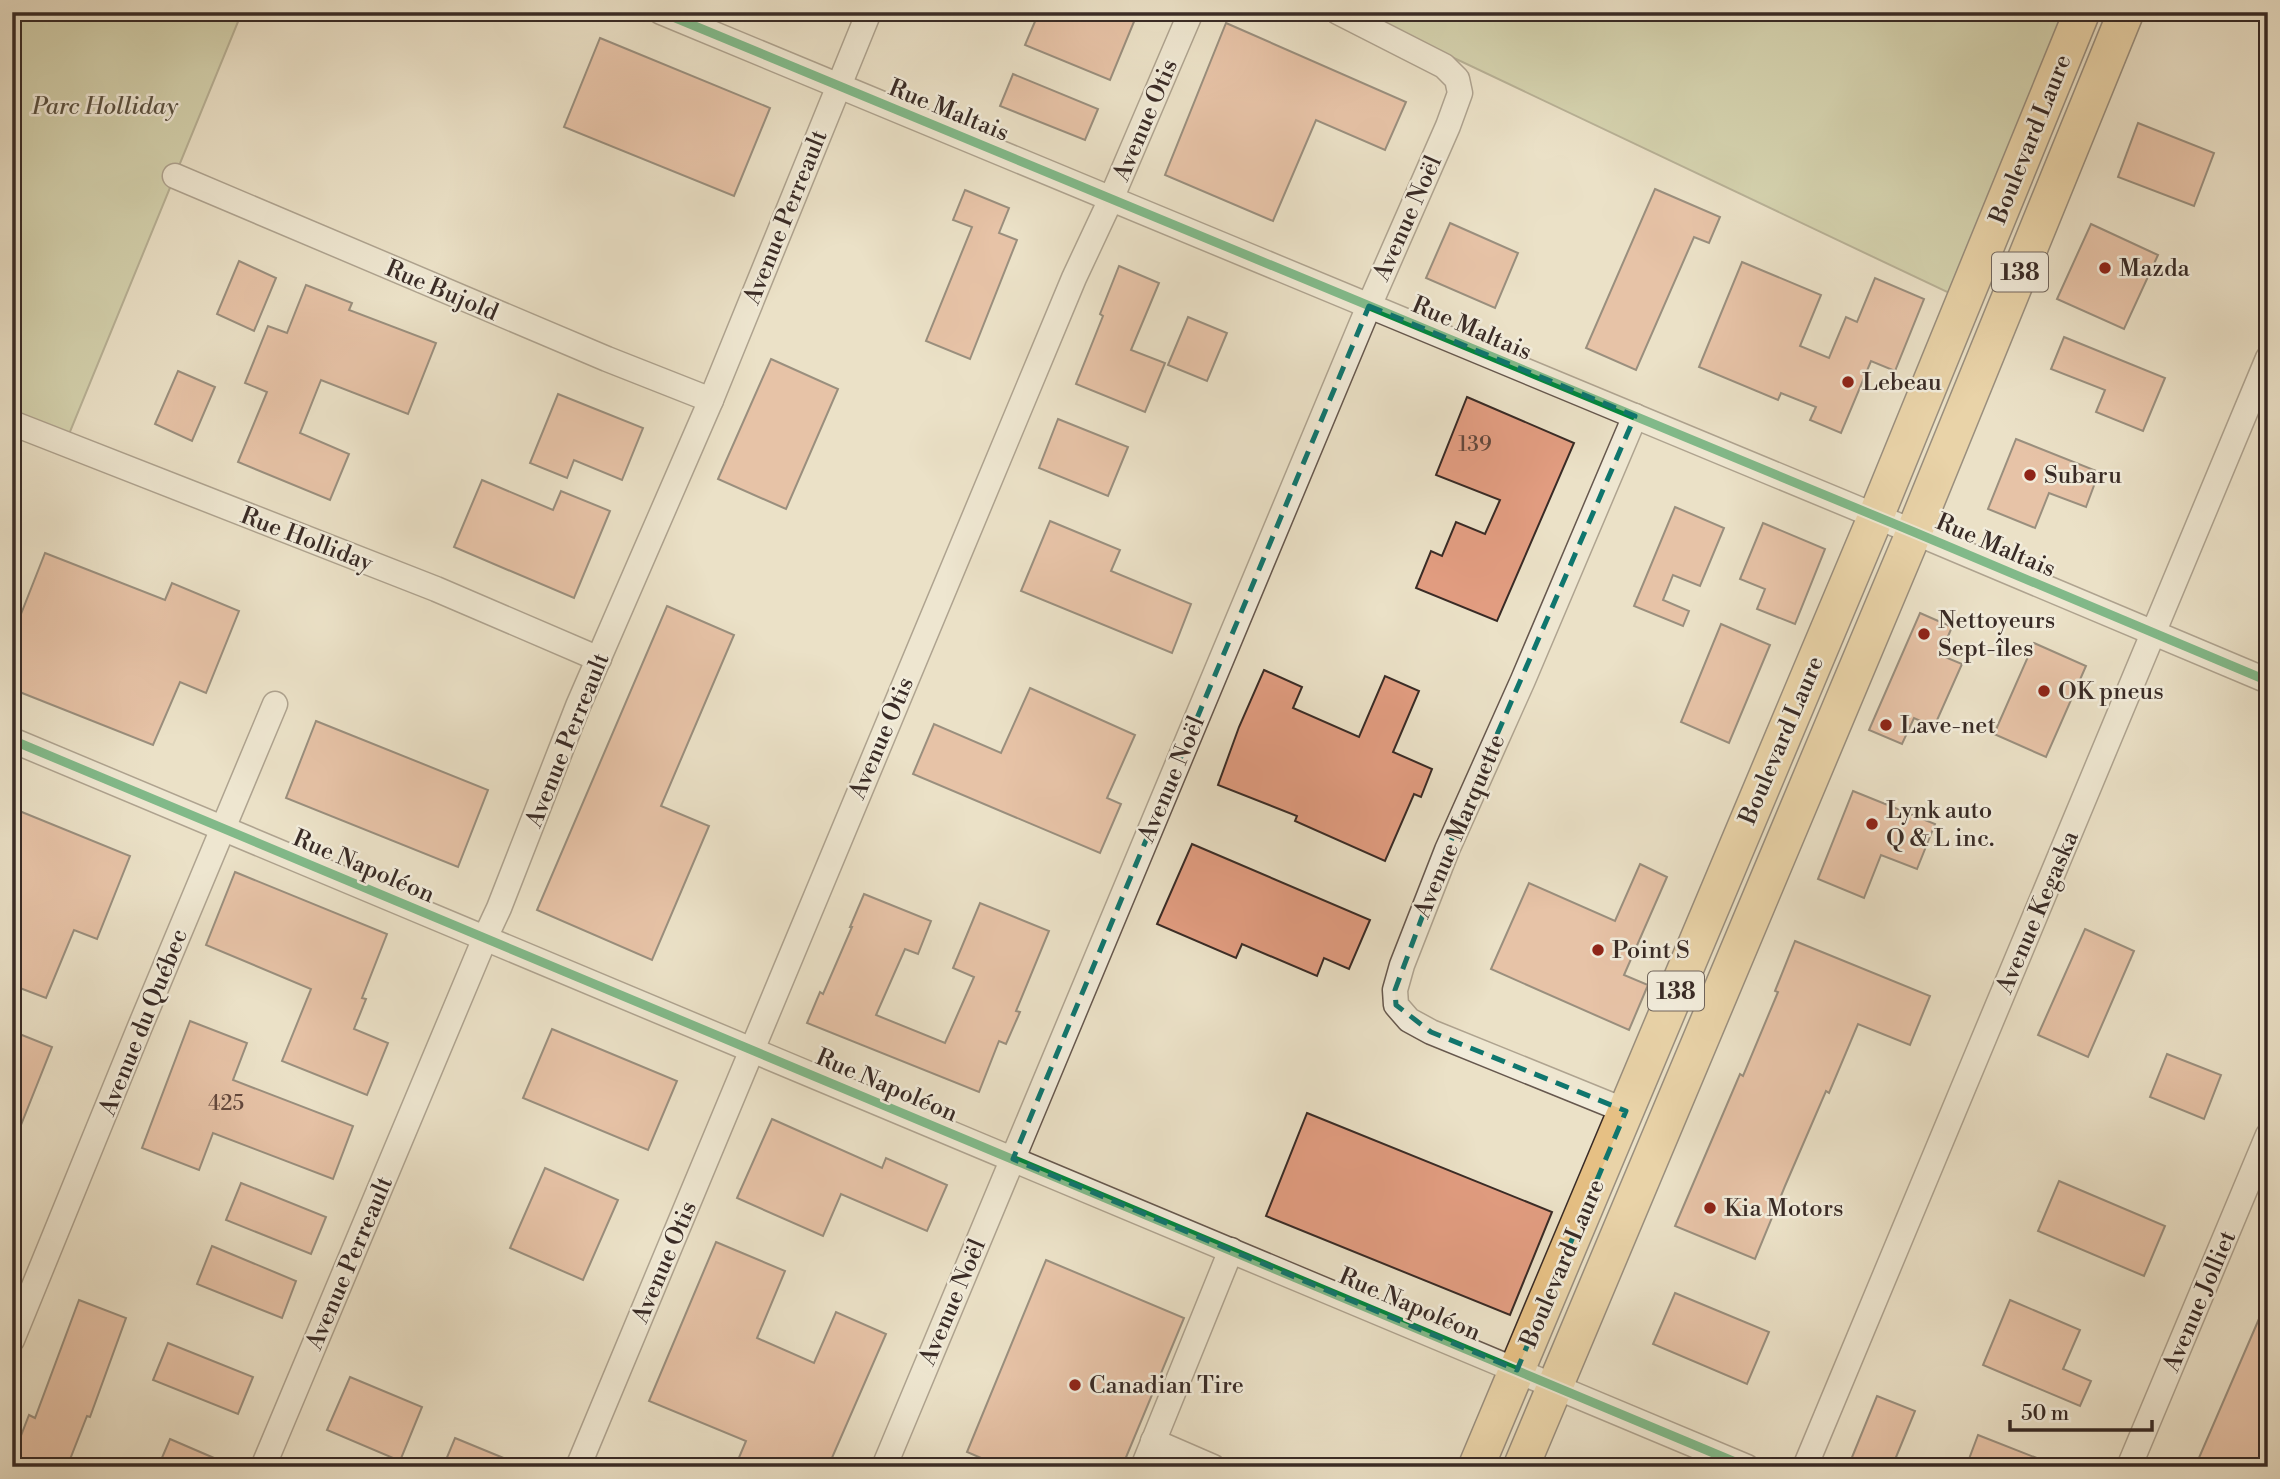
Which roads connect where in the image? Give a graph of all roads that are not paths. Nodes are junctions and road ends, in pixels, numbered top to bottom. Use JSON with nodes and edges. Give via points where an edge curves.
{"nodes":[{"id":1,"x":662,"y":12,"type":"edge"},
{"id":2,"x":869,"y":12,"type":"edge"},
{"id":3,"x":1191,"y":12,"type":"edge"},
{"id":4,"x":1338,"y":12,"type":"edge"},
{"id":5,"x":2082,"y":12,"type":"edge"},
{"id":6,"x":2126,"y":12,"type":"edge"},
{"id":7,"x":839,"y":86,"type":"junction"},
{"id":8,"x":175,"y":177,"type":"dead end"},
{"id":9,"x":1111,"y":199,"type":"junction"},
{"id":10,"x":1369,"y":306,"type":"junction"},
{"id":11,"x":2268,"y":358,"type":"edge"},
{"id":12,"x":711,"y":400,"type":"junction"},
{"id":13,"x":1635,"y":416,"type":"junction"},
{"id":14,"x":12,"y":423,"type":"edge"},
{"id":15,"x":1876,"y":516,"type":"junction"},
{"id":16,"x":1914,"y":532,"type":"junction"},
{"id":17,"x":2153,"y":633,"type":"junction"},
{"id":18,"x":599,"y":659,"type":"junction"},
{"id":19,"x":2268,"y":681,"type":"edge"},
{"id":20,"x":275,"y":704,"type":"dead end"},
{"id":21,"x":12,"y":740,"type":"edge"},
{"id":22,"x":223,"y":828,"type":"junction"},
{"id":23,"x":485,"y":938,"type":"junction"},
{"id":24,"x":753,"y":1050,"type":"junction"},
{"id":25,"x":1626,"y":1111,"type":"junction"},
{"id":26,"x":2268,"y":1135,"type":"edge"},
{"id":27,"x":1013,"y":1159,"type":"junction"},
{"id":28,"x":1231,"y":1250,"type":"junction"},
{"id":29,"x":12,"y":1340,"type":"edge"},
{"id":30,"x":1517,"y":1370,"type":"junction"},
{"id":31,"x":1555,"y":1386,"type":"junction"},
{"id":32,"x":1153,"y":1441,"type":"junction"},
{"id":33,"x":263,"y":1467,"type":"edge"},
{"id":34,"x":578,"y":1467,"type":"edge"},
{"id":35,"x":884,"y":1467,"type":"edge"},
{"id":36,"x":1143,"y":1467,"type":"edge"},
{"id":37,"x":1213,"y":1467,"type":"edge"},
{"id":38,"x":1476,"y":1467,"type":"edge"},
{"id":39,"x":1521,"y":1467,"type":"edge"},
{"id":40,"x":1747,"y":1467,"type":"edge"},
{"id":41,"x":1805,"y":1467,"type":"edge"},
{"id":42,"x":2129,"y":1467,"type":"edge"}],
"edges":[{"from":1,"to":7,"type":"street","name":"Rue Maltais"},
{"from":2,"to":7,"type":"street","name":"Avenue Perreault"},
{"from":3,"to":9,"type":"street","name":"Avenue Otis"},
{"from":4,"to":10,"type":"street","name":"Avenue Noël","via":[[1444,66],[1457,79],[1460,93]]},
{"from":5,"to":15,"type":"highway","name":"Boulevard Laure","number":"138"},
{"from":6,"to":16,"type":"highway","name":"Boulevard Laure","number":"138"},
{"from":7,"to":9,"type":"street","name":"Rue Maltais"},
{"from":7,"to":12,"type":"street","name":"Avenue Perreault"},
{"from":8,"to":12,"type":"street","name":"Rue Bujold"},
{"from":9,"to":10,"type":"street","name":"Rue Maltais"},
{"from":9,"to":24,"type":"street","name":"Avenue Otis"},
{"from":10,"to":13,"type":"street","name":"Rue Maltais"},
{"from":10,"to":27,"type":"street","name":"Avenue Noël"},
{"from":11,"to":17,"type":"street","name":"Avenue Kegaska"},
{"from":12,"to":18,"type":"street","name":"Avenue Perreault"},
{"from":13,"to":15,"type":"street","name":"Rue Maltais"},
{"from":13,"to":25,"type":"street","name":"Avenue Marquette","via":[[1447,850],[1395,990],[1396,1005],[1409,1020],[1431,1032]]},
{"from":14,"to":18,"type":"street","name":"Rue Holliday","via":[[436,589]]},
{"from":15,"to":16,"type":"street","name":"Rue Maltais"},
{"from":15,"to":25,"type":"highway","name":"Boulevard Laure","number":"138"},
{"from":16,"to":17,"type":"street","name":"Rue Maltais"},
{"from":16,"to":31,"type":"highway","name":"Boulevard Laure","number":"138"},
{"from":17,"to":19,"type":"street","name":"Rue Maltais"},
{"from":17,"to":41,"type":"street","name":"Avenue Kegaska"},
{"from":18,"to":23,"type":"street","name":"Avenue Perreault"},
{"from":20,"to":22,"type":"street","name":"Avenue du Québec"},
{"from":21,"to":22,"type":"street","name":"Rue Napoléon"},
{"from":22,"to":23,"type":"street","name":"Rue Napoléon"},
{"from":22,"to":29,"type":"street","name":"Avenue du Québec"},
{"from":23,"to":24,"type":"street","name":"Rue Napoléon"},
{"from":23,"to":33,"type":"street","name":"Avenue Perreault"},
{"from":24,"to":27,"type":"street","name":"Rue Napoléon"},
{"from":24,"to":34,"type":"street","name":"Avenue Otis"},
{"from":25,"to":30,"type":"highway","name":"Boulevard Laure","number":"138"},
{"from":26,"to":42,"type":"street","name":"Avenue Jolliet"},
{"from":27,"to":28,"type":"street","name":"Rue Napoléon"},
{"from":27,"to":35,"type":"street","name":"Avenue Noël"},
{"from":28,"to":30,"type":"street","name":"Rue Napoléon"},
{"from":28,"to":32,"type":"street"},
{"from":30,"to":31,"type":"street","name":"Rue Napoléon"},
{"from":30,"to":38,"type":"highway","name":"Boulevard Laure","number":"138"},
{"from":31,"to":39,"type":"highway","name":"Boulevard Laure","number":"138"},
{"from":31,"to":40,"type":"street","name":"Rue Napoléon"},
{"from":32,"to":36,"type":"street"},
{"from":32,"to":37,"type":"street"}]}
